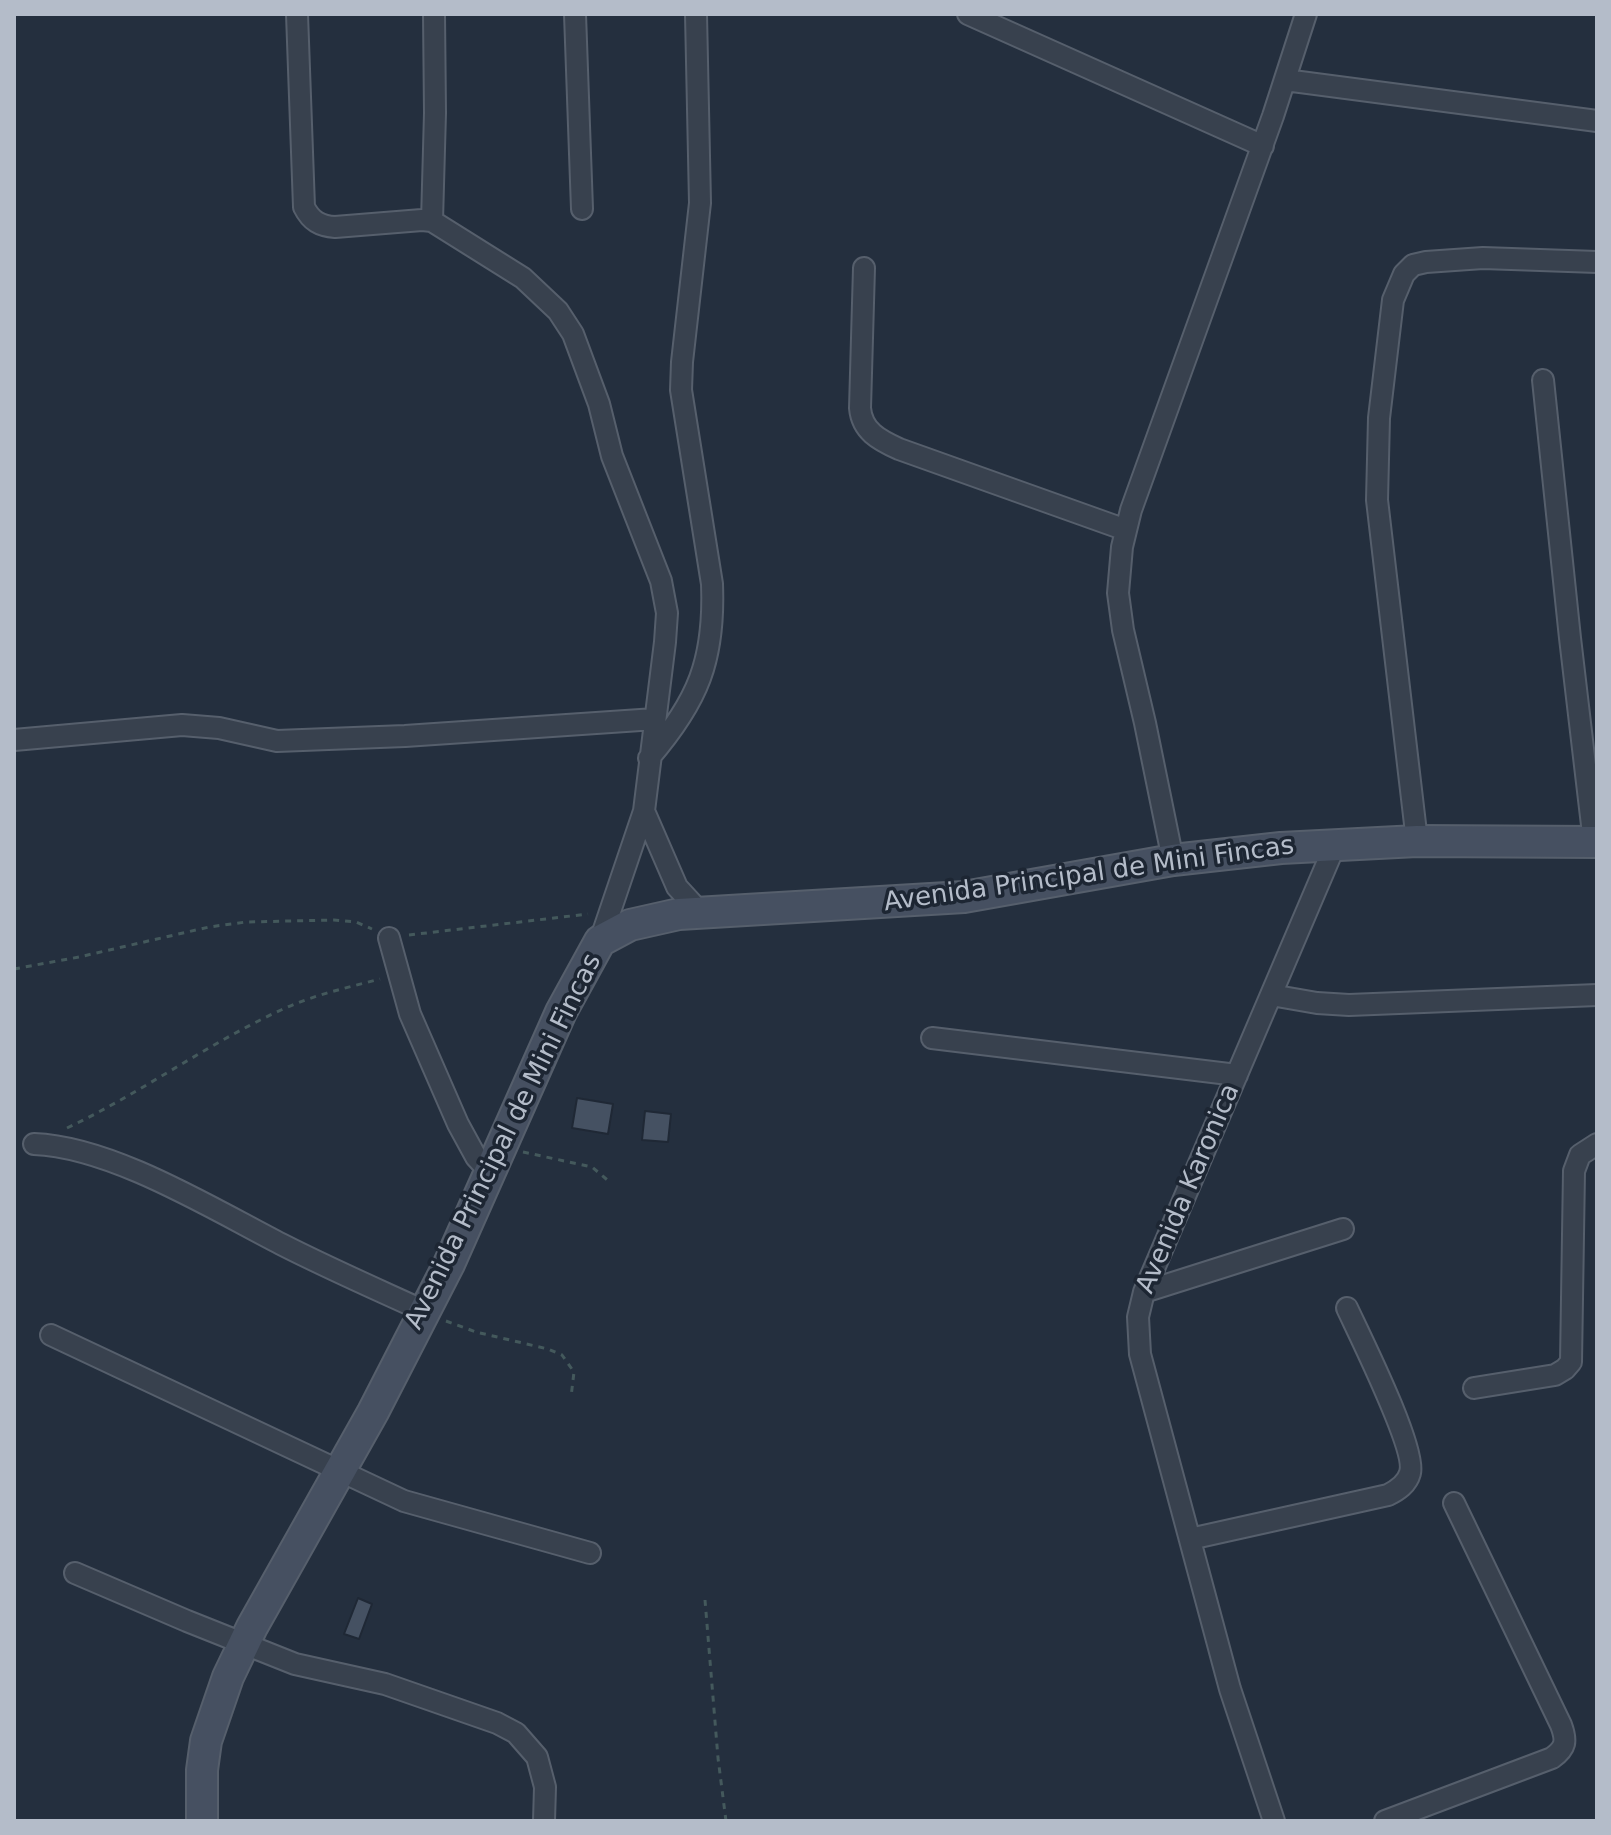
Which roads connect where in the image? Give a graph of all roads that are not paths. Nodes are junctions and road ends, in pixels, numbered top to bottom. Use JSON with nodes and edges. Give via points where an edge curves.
{"nodes":[{"id":1,"x":297,"y":14,"type":"edge"},
{"id":2,"x":434,"y":14,"type":"edge"},
{"id":3,"x":575,"y":14,"type":"edge"},
{"id":4,"x":696,"y":14,"type":"edge"},
{"id":5,"x":968,"y":14,"type":"edge"},
{"id":6,"x":1306,"y":14,"type":"edge"},
{"id":7,"x":1285,"y":80,"type":"junction"},
{"id":8,"x":1597,"y":121,"type":"edge"},
{"id":9,"x":1263,"y":146,"type":"junction"},
{"id":10,"x":582,"y":209,"type":"dead end"},
{"id":11,"x":432,"y":221,"type":"junction"},
{"id":12,"x":1597,"y":262,"type":"edge"},
{"id":13,"x":864,"y":268,"type":"dead end"},
{"id":14,"x":1543,"y":380,"type":"dead end"},
{"id":15,"x":1126,"y":530,"type":"junction"},
{"id":16,"x":655,"y":719,"type":"junction"},
{"id":17,"x":14,"y":740,"type":"edge"},
{"id":18,"x":649,"y":758,"type":"junction"},
{"id":19,"x":644,"y":811,"type":"junction"},
{"id":20,"x":1417,"y":841,"type":"junction"},
{"id":21,"x":1596,"y":842,"type":"edge"},
{"id":22,"x":1335,"y":845,"type":"junction"},
{"id":23,"x":1173,"y":860,"type":"junction"},
{"id":24,"x":700,"y":912,"type":"junction"},
{"id":25,"x":389,"y":938,"type":"road end"},
{"id":26,"x":600,"y":941,"type":"junction"},
{"id":27,"x":1271,"y":995,"type":"junction"},
{"id":28,"x":1597,"y":995,"type":"edge"},
{"id":29,"x":932,"y":1038,"type":"dead end"},
{"id":30,"x":1237,"y":1075,"type":"junction"},
{"id":31,"x":34,"y":1144,"type":"road end"},
{"id":32,"x":1597,"y":1144,"type":"edge"},
{"id":33,"x":494,"y":1159,"type":"junction"},
{"id":34,"x":1343,"y":1229,"type":"dead end"},
{"id":35,"x":1144,"y":1292,"type":"junction"},
{"id":36,"x":1347,"y":1308,"type":"dead end"},
{"id":37,"x":424,"y":1311,"type":"junction"},
{"id":38,"x":51,"y":1335,"type":"dead end"},
{"id":39,"x":1474,"y":1388,"type":"dead end"},
{"id":40,"x":339,"y":1471,"type":"junction"},
{"id":41,"x":1454,"y":1503,"type":"dead end"},
{"id":42,"x":1190,"y":1539,"type":"junction"},
{"id":43,"x":590,"y":1553,"type":"dead end"},
{"id":44,"x":75,"y":1573,"type":"dead end"},
{"id":45,"x":244,"y":1645,"type":"junction"},
{"id":46,"x":202,"y":1821,"type":"edge"},
{"id":47,"x":544,"y":1821,"type":"edge"},
{"id":48,"x":1274,"y":1821,"type":"edge"},
{"id":49,"x":1385,"y":1821,"type":"edge"}],
"edges":[{"from":1,"to":11,"type":"street","via":[[307,212],[323,226],[335,227]]},
{"from":2,"to":11,"type":"street"},
{"from":3,"to":10,"type":"street"},
{"from":4,"to":18,"type":"street","via":[[700,203],[681,390],[712,584],[712,635],[686,711]]},
{"from":5,"to":9,"type":"street"},
{"from":6,"to":7,"type":"street"},
{"from":7,"to":8,"type":"street"},
{"from":7,"to":9,"type":"street"},
{"from":9,"to":15,"type":"street"},
{"from":11,"to":16,"type":"street","via":[[523,278],[558,311],[573,334],[612,456],[661,581],[667,613]]},
{"from":12,"to":20,"type":"street","via":[[1426,262],[1404,274],[1393,300],[1379,418],[1377,500]]},
{"from":13,"to":15,"type":"street","via":[[860,408],[873,435]]},
{"from":14,"to":21,"type":"street"},
{"from":15,"to":23,"type":"street","via":[[1118,571],[1123,630]]},
{"from":16,"to":17,"type":"street","via":[[277,741],[182,725]]},
{"from":16,"to":18,"type":"street"},
{"from":18,"to":19,"type":"street"},
{"from":19,"to":24,"type":"street","via":[[677,887]]},
{"from":19,"to":26,"type":"street"},
{"from":20,"to":21,"type":"street","name":"Avenida Principal de Mini Fincas"},
{"from":20,"to":22,"type":"street","name":"Avenida Principal de Mini Fincas"},
{"from":22,"to":23,"type":"street","name":"Avenida Principal de Mini Fincas"},
{"from":22,"to":27,"type":"street","name":"Avenida Karonica"},
{"from":23,"to":24,"type":"street","name":"Avenida Principal de Mini Fincas","via":[[964,897]]},
{"from":24,"to":26,"type":"street","name":"Avenida Principal de Mini Fincas","via":[[653,918]]},
{"from":25,"to":33,"type":"street","via":[[410,1014],[458,1124],[476,1157]]},
{"from":26,"to":33,"type":"street","name":"Avenida Principal de Mini Fincas","via":[[561,1012]]},
{"from":27,"to":28,"type":"street","via":[[1349,1005]]},
{"from":27,"to":30,"type":"street","name":"Avenida Karonica"},
{"from":29,"to":30,"type":"street"},
{"from":30,"to":35,"type":"street","name":"Avenida Karonica"},
{"from":31,"to":37,"type":"street","via":[[106,1159]]},
{"from":32,"to":39,"type":"street","via":[[1580,1155],[1574,1171],[1571,1362],[1555,1375]]},
{"from":33,"to":37,"type":"street","name":"Avenida Principal de Mini Fincas"},
{"from":34,"to":35,"type":"street"},
{"from":35,"to":42,"type":"street","name":"Avenida Karonica","via":[[1138,1317],[1140,1354]]},
{"from":36,"to":42,"type":"street","via":[[1405,1438],[1411,1464],[1405,1483],[1388,1495]]},
{"from":37,"to":40,"type":"street","name":"Avenida Principal de Mini Fincas"},
{"from":38,"to":40,"type":"street"},
{"from":40,"to":43,"type":"street","via":[[404,1501]]},
{"from":40,"to":45,"type":"street","name":"Avenida Principal de Mini Fincas"},
{"from":41,"to":49,"type":"street","via":[[1561,1725],[1565,1745],[1552,1758]]},
{"from":42,"to":48,"type":"street","name":"Avenida Karonica","via":[[1230,1689]]},
{"from":44,"to":45,"type":"street"},
{"from":45,"to":46,"type":"street","name":"Avenida Principal de Mini Fincas","via":[[206,1741]]},
{"from":45,"to":47,"type":"street","via":[[319,1671],[385,1684],[516,1733],[543,1771]]}]}
